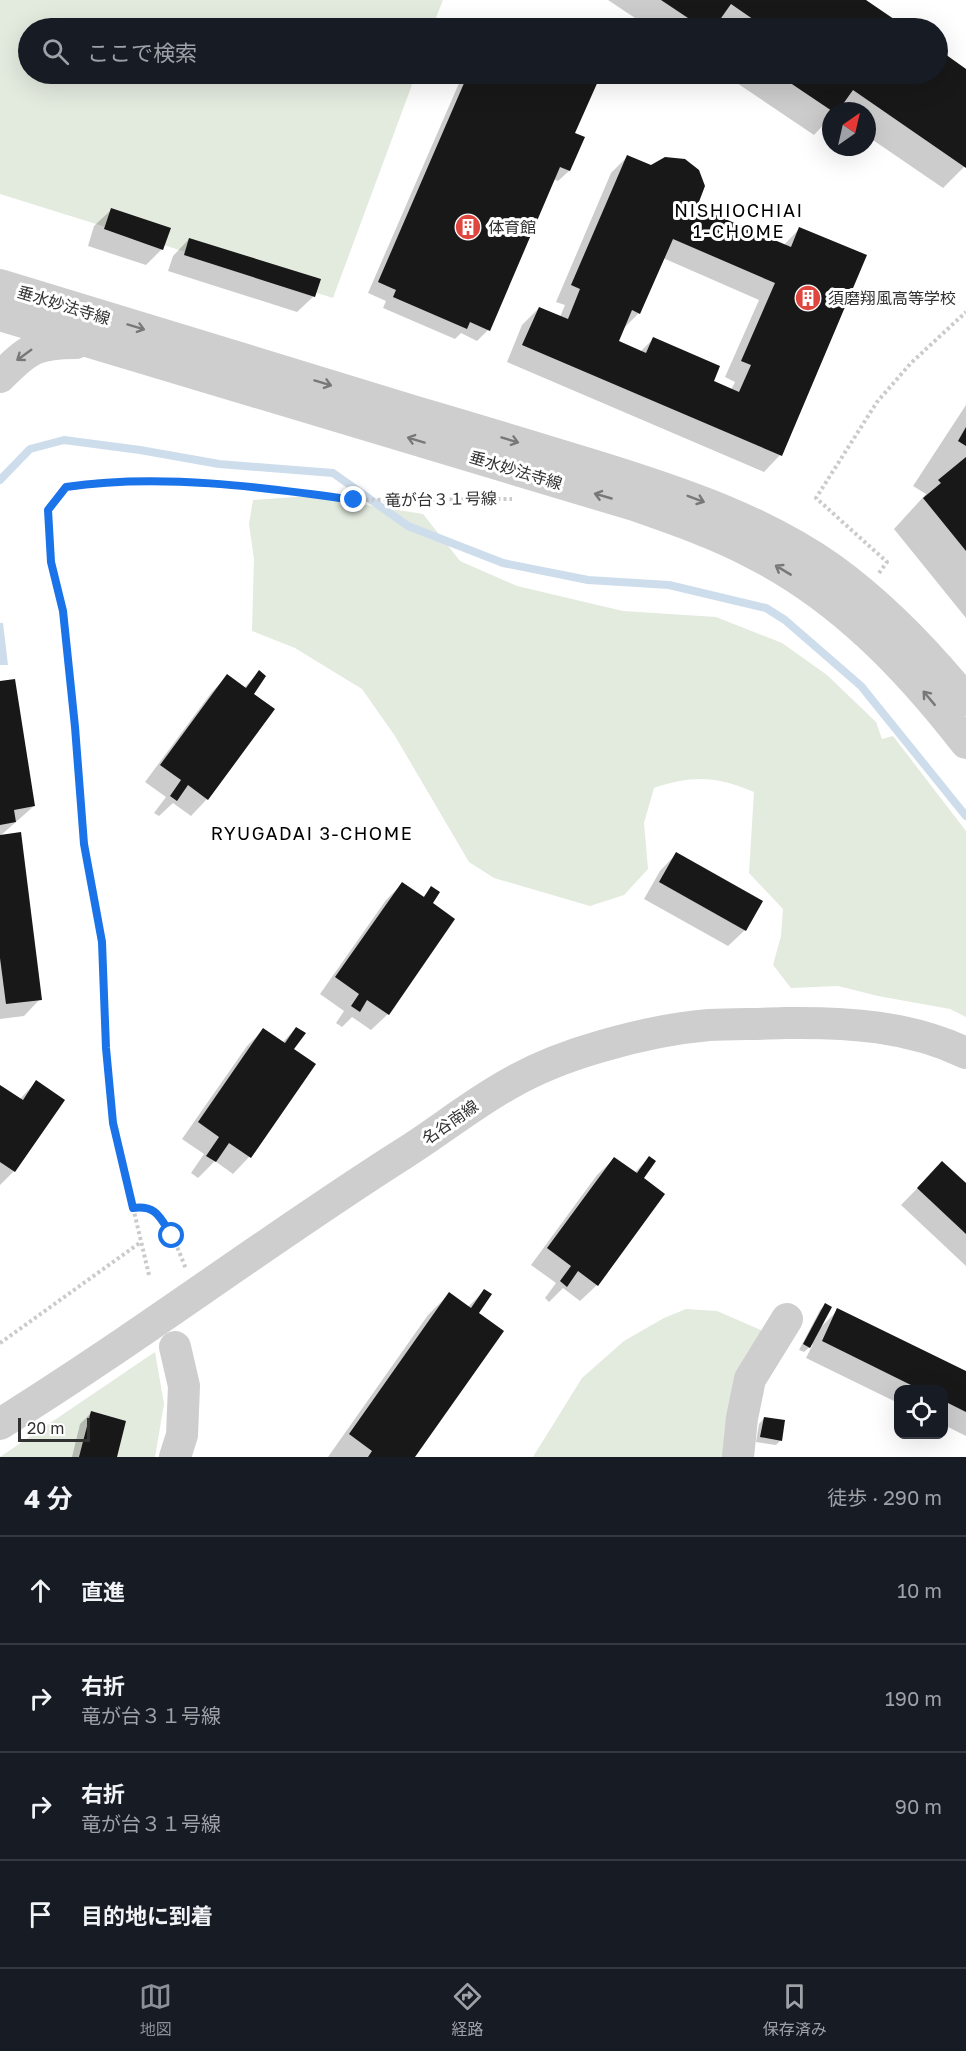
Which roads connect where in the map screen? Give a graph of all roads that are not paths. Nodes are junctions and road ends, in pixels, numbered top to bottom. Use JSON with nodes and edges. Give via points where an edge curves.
{"nodes":[{"id":1,"x":0,"y":285,"type":"edge"},
{"id":2,"x":0,"y":315,"type":"edge"},
{"id":3,"x":95,"y":343,"type":"junction"},
{"id":4,"x":0,"y":377,"type":"edge"},
{"id":5,"x":966,"y":700,"type":"edge"},
{"id":6,"x":966,"y":743,"type":"edge"},
{"id":7,"x":966,"y":1053,"type":"edge"},
{"id":8,"x":788,"y":1319,"type":"dead end"},
{"id":9,"x":175,"y":1347,"type":"dead end"},
{"id":10,"x":0,"y":1424,"type":"edge"},
{"id":11,"x":175,"y":1457,"type":"edge"},
{"id":12,"x":738,"y":1457,"type":"edge"}],
"edges":[{"from":1,"to":5,"type":"street","name":"垂水妙法寺線","one_way":true,"via":[[677,491],[750,521],[797,547],[859,590],[913,639]]},
{"from":2,"to":3,"type":"street","name":"垂水妙法寺線"},
{"from":3,"to":4,"type":"street","one_way":true,"via":[[49,343],[35,348]]},
{"from":6,"to":3,"type":"street","name":"垂水妙法寺線","one_way":true,"via":[[871,636],[809,587],[753,553],[634,505]]},
{"from":7,"to":10,"type":"street","name":"名谷南線","via":[[908,1033],[830,1022],[708,1026],[601,1046],[559,1062],[508,1084],[461,1113]]},
{"from":8,"to":12,"type":"street","via":[[750,1379]]},
{"from":9,"to":11,"type":"street","via":[[184,1386],[182,1435]]}]}
